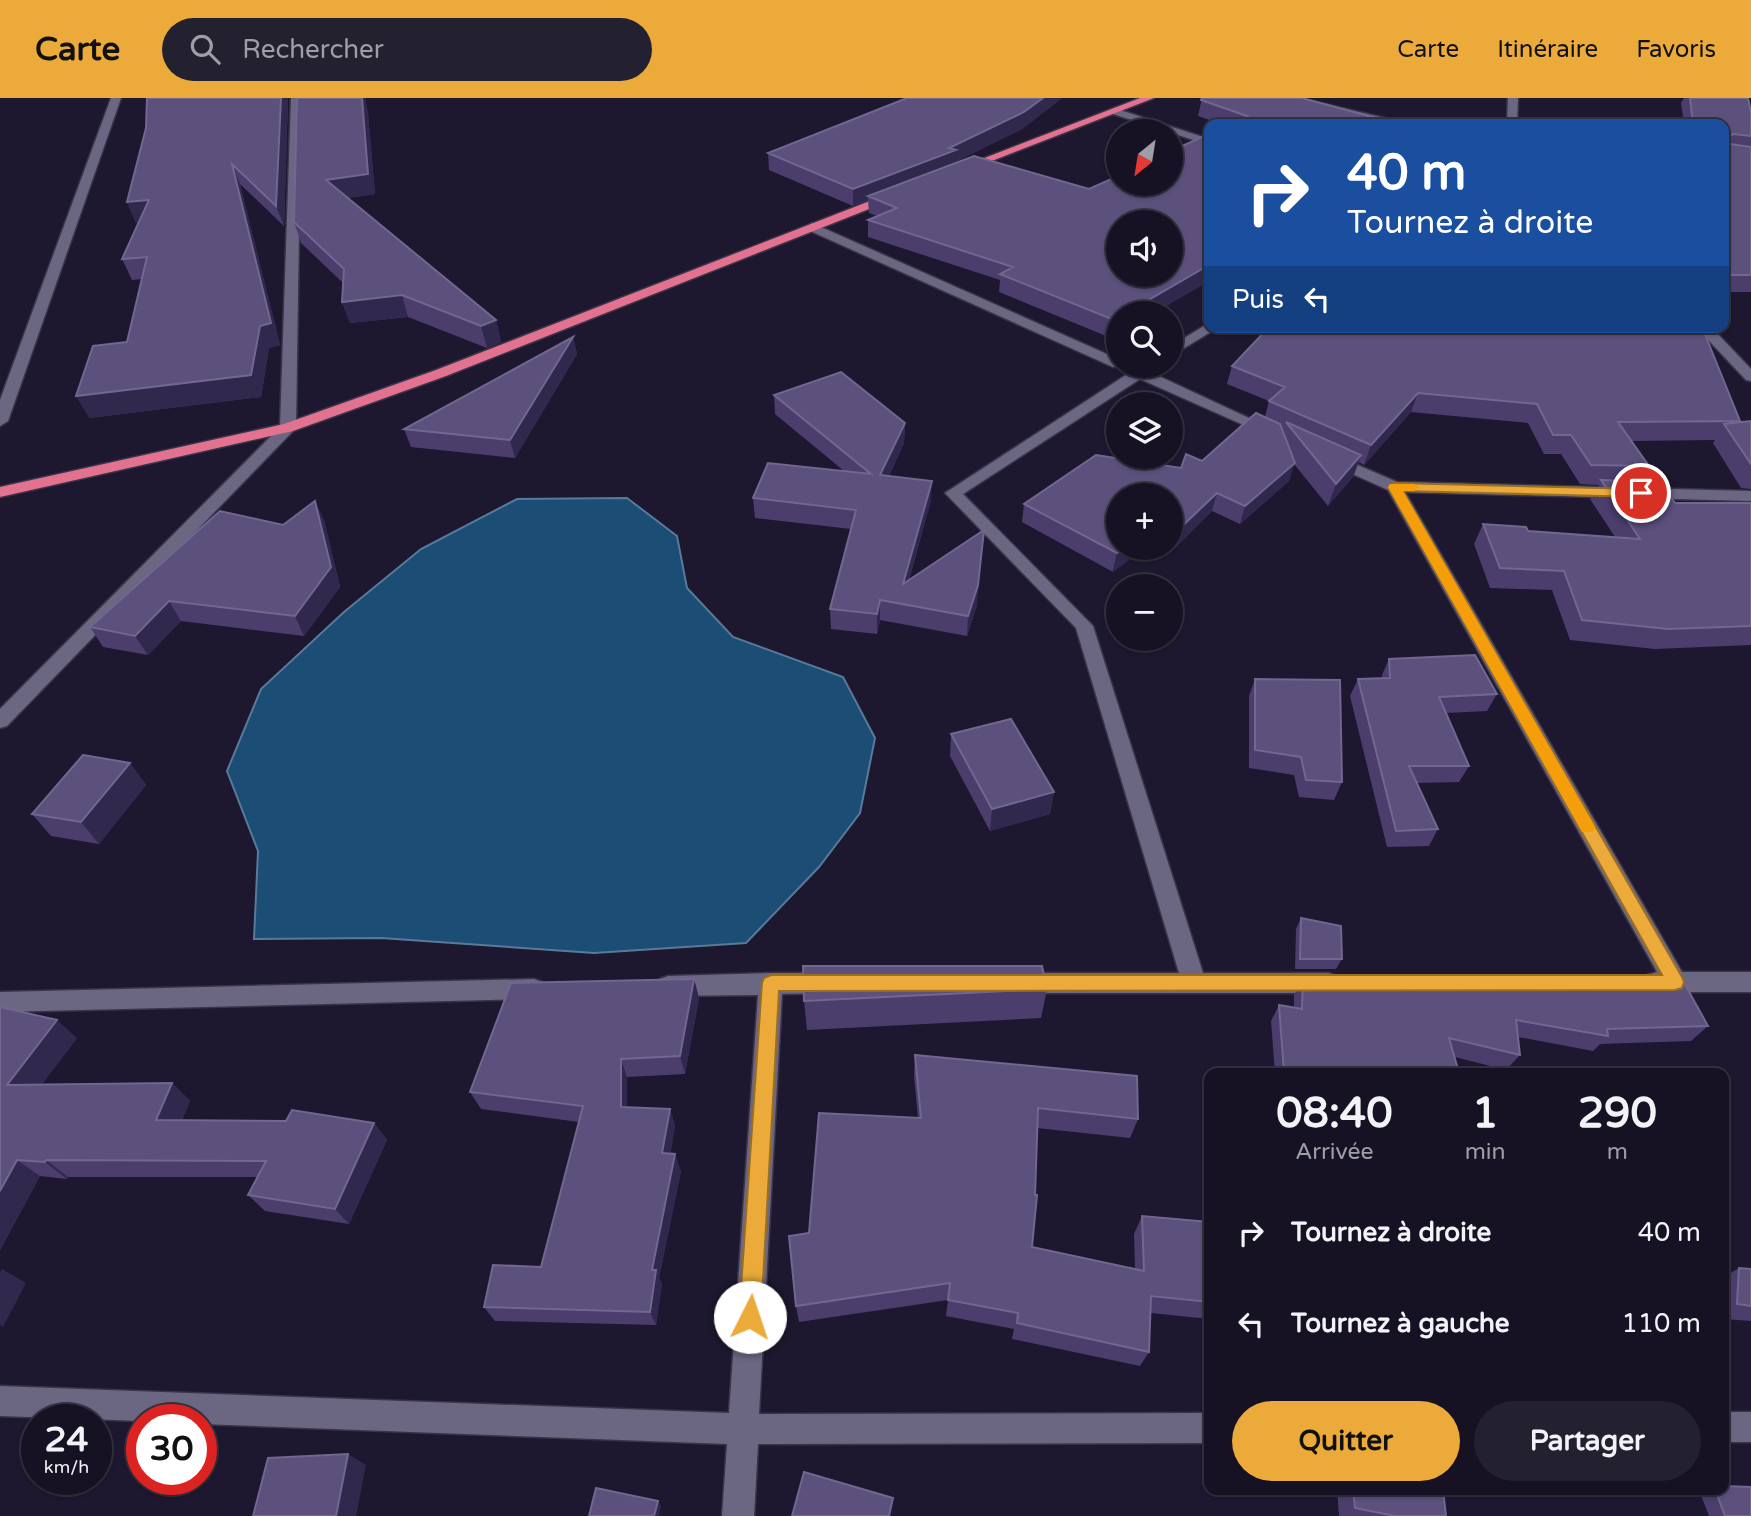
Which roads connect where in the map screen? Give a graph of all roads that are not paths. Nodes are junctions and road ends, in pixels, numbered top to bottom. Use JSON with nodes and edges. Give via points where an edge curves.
{"nodes":[{"id":1,"x":116,"y":98,"type":"edge"},
{"id":2,"x":296,"y":98,"type":"edge"},
{"id":3,"x":1149,"y":98,"type":"edge"},
{"id":4,"x":1283,"y":98,"type":"edge"},
{"id":5,"x":1513,"y":98,"type":"edge"},
{"id":6,"x":1114,"y":111,"type":"junction"},
{"id":7,"x":1382,"y":119,"type":"edge"},
{"id":8,"x":1512,"y":119,"type":"edge"},
{"id":9,"x":1204,"y":140,"type":"edge"},
{"id":10,"x":950,"y":174,"type":"edge"},
{"id":11,"x":900,"y":193,"type":"edge"},
{"id":12,"x":812,"y":227,"type":"junction"},
{"id":13,"x":1204,"y":330,"type":"edge"},
{"id":14,"x":1709,"y":333,"type":"edge"},
{"id":15,"x":1183,"y":344,"type":"edge"},
{"id":16,"x":1106,"y":356,"type":"edge"},
{"id":17,"x":1751,"y":377,"type":"edge"},
{"id":18,"x":1116,"y":378,"type":"edge"},
{"id":19,"x":1156,"y":378,"type":"edge"},
{"id":20,"x":0,"y":421,"type":"edge"},
{"id":21,"x":288,"y":428,"type":"junction"},
{"id":22,"x":1292,"y":441,"type":"edge"},
{"id":23,"x":1318,"y":453,"type":"edge"},
{"id":24,"x":1394,"y":487,"type":"junction"},
{"id":25,"x":0,"y":492,"type":"edge"},
{"id":26,"x":1751,"y":496,"type":"edge"},
{"id":27,"x":0,"y":721,"type":"edge"},
{"id":28,"x":1634,"y":982,"type":"edge"},
{"id":29,"x":1675,"y":982,"type":"junction"},
{"id":30,"x":1751,"y":982,"type":"edge"},
{"id":31,"x":771,"y":983,"type":"junction"},
{"id":32,"x":852,"y":983,"type":"edge"},
{"id":33,"x":989,"y":983,"type":"edge"},
{"id":34,"x":1194,"y":983,"type":"junction"},
{"id":35,"x":1345,"y":983,"type":"edge"},
{"id":36,"x":641,"y":986,"type":"edge"},
{"id":37,"x":558,"y":988,"type":"edge"},
{"id":38,"x":0,"y":1002,"type":"edge"},
{"id":39,"x":0,"y":1401,"type":"edge"},
{"id":40,"x":1729,"y":1427,"type":"edge"},
{"id":41,"x":1751,"y":1427,"type":"edge"},
{"id":42,"x":1204,"y":1428,"type":"edge"},
{"id":43,"x":743,"y":1429,"type":"junction"},
{"id":44,"x":738,"y":1516,"type":"edge"}],
"edges":[{"from":1,"to":20,"type":"street"},
{"from":2,"to":21,"type":"street"},
{"from":3,"to":6,"type":"highway"},
{"from":4,"to":7,"type":"street"},
{"from":5,"to":8,"type":"street"},
{"from":6,"to":9,"type":"street"},
{"from":6,"to":10,"type":"highway"},
{"from":11,"to":12,"type":"highway"},
{"from":12,"to":16,"type":"street"},
{"from":12,"to":21,"type":"highway"},
{"from":13,"to":15,"type":"street"},
{"from":14,"to":17,"type":"street"},
{"from":18,"to":34,"type":"street","via":[[953,493],[1084,626]]},
{"from":19,"to":22,"type":"street"},
{"from":21,"to":25,"type":"highway"},
{"from":21,"to":27,"type":"street"},
{"from":23,"to":24,"type":"street"},
{"from":24,"to":26,"type":"street"},
{"from":24,"to":29,"type":"street"},
{"from":28,"to":29,"type":"street"},
{"from":29,"to":30,"type":"street"},
{"from":31,"to":32,"type":"street"},
{"from":31,"to":36,"type":"street"},
{"from":31,"to":43,"type":"street"},
{"from":33,"to":34,"type":"street"},
{"from":34,"to":35,"type":"street"},
{"from":37,"to":38,"type":"street"},
{"from":39,"to":43,"type":"street"},
{"from":40,"to":41,"type":"street"},
{"from":42,"to":43,"type":"street"},
{"from":43,"to":44,"type":"street"}]}
